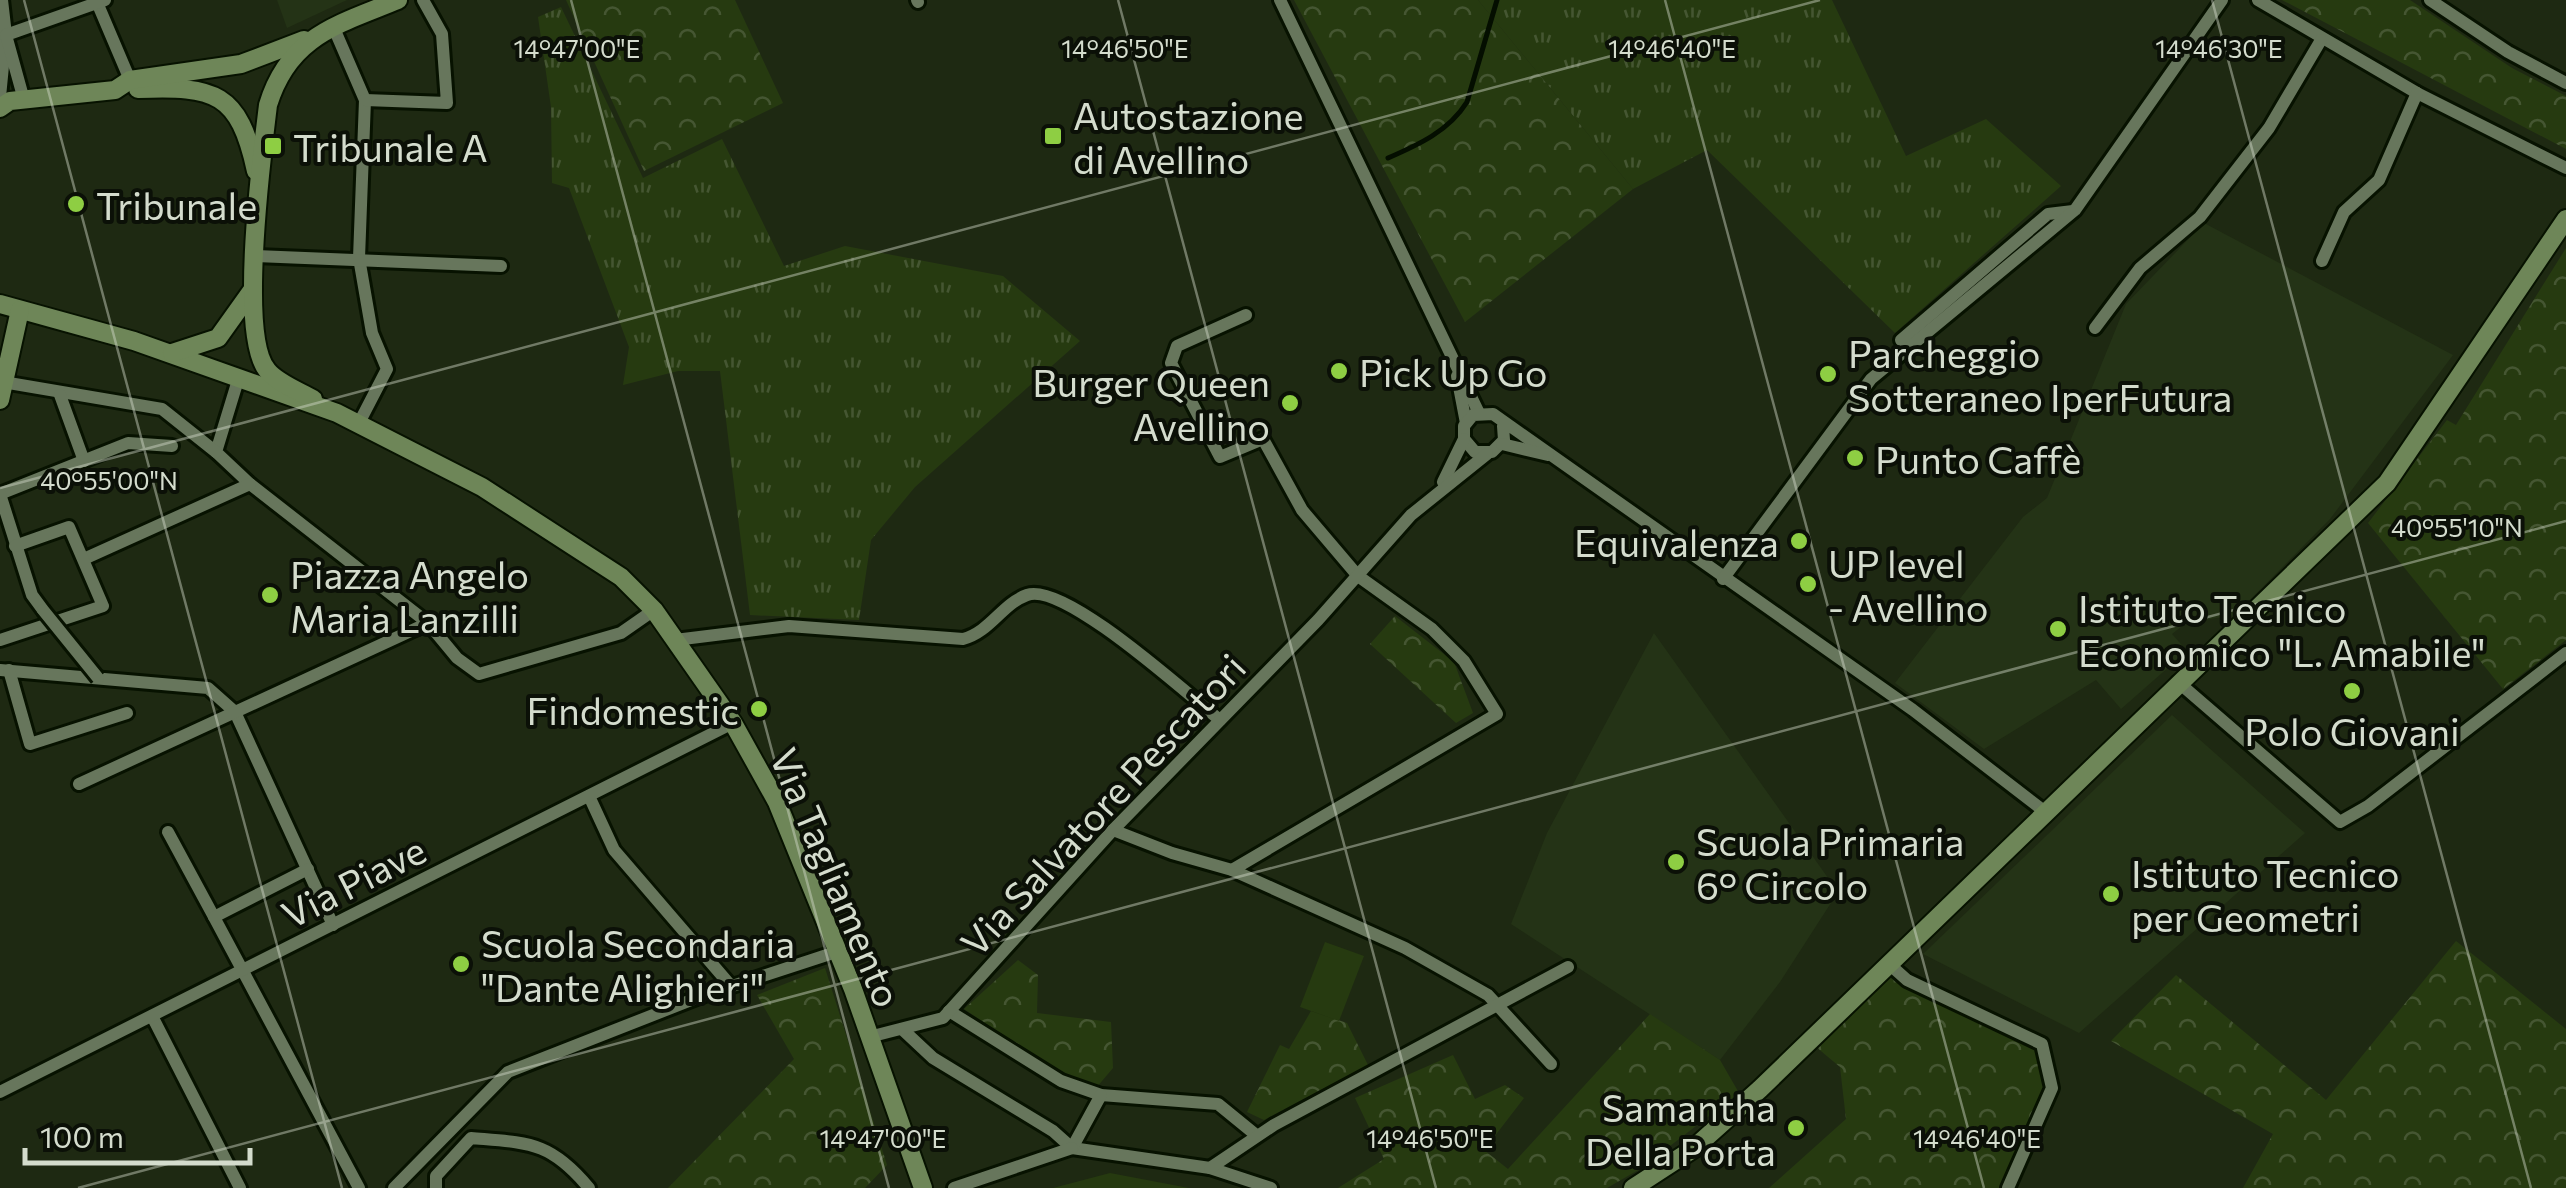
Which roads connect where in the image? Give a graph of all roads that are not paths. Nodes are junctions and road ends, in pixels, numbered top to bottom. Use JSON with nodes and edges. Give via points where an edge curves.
{"nodes":[{"id":1,"x":2,"y":0,"type":"edge"},
{"id":2,"x":398,"y":0,"type":"edge"},
{"id":3,"x":423,"y":0,"type":"edge"},
{"id":4,"x":1280,"y":0,"type":"edge"},
{"id":5,"x":2222,"y":0,"type":"edge"},
{"id":6,"x":2258,"y":0,"type":"edge"},
{"id":7,"x":2430,"y":0,"type":"edge"},
{"id":8,"x":100,"y":1,"type":"edge"},
{"id":9,"x":333,"y":26,"type":"junction"},
{"id":10,"x":6,"y":36,"type":"junction"},
{"id":11,"x":309,"y":38,"type":"junction"},
{"id":12,"x":2321,"y":40,"type":"junction"},
{"id":13,"x":2566,"y":83,"type":"edge"},
{"id":14,"x":122,"y":85,"type":"junction"},
{"id":15,"x":2418,"y":93,"type":"junction"},
{"id":16,"x":0,"y":96,"type":"edge"},
{"id":17,"x":24,"y":100,"type":"junction"},
{"id":18,"x":365,"y":100,"type":"junction"},
{"id":19,"x":0,"y":108,"type":"edge"},
{"id":20,"x":2566,"y":168,"type":"edge"},
{"id":21,"x":259,"y":186,"type":"junction"},
{"id":22,"x":2076,"y":210,"type":"junction"},
{"id":23,"x":2566,"y":219,"type":"edge"},
{"id":24,"x":256,"y":256,"type":"junction"},
{"id":25,"x":359,"y":258,"type":"junction"},
{"id":26,"x":2322,"y":261,"type":"dead end"},
{"id":27,"x":501,"y":266,"type":"dead end"},
{"id":28,"x":253,"y":288,"type":"junction"},
{"id":29,"x":0,"y":304,"type":"edge"},
{"id":30,"x":20,"y":310,"type":"junction"},
{"id":31,"x":1246,"y":315,"type":"dead end"},
{"id":32,"x":2096,"y":328,"type":"dead end"},
{"id":33,"x":1900,"y":340,"type":"dead end"},
{"id":34,"x":171,"y":353,"type":"junction"},
{"id":35,"x":1453,"y":354,"type":"junction"},
{"id":36,"x":2,"y":379,"type":"edge"},
{"id":37,"x":238,"y":380,"type":"junction"},
{"id":38,"x":60,"y":394,"type":"junction"},
{"id":39,"x":1480,"y":412,"type":"junction"},
{"id":40,"x":338,"y":413,"type":"junction"},
{"id":41,"x":1466,"y":422,"type":"junction"},
{"id":42,"x":359,"y":423,"type":"junction"},
{"id":43,"x":1504,"y":426,"type":"junction"},
{"id":44,"x":1464,"y":440,"type":"junction"},
{"id":45,"x":1502,"y":444,"type":"junction"},
{"id":46,"x":172,"y":446,"type":"dead end"},
{"id":47,"x":216,"y":452,"type":"junction"},
{"id":48,"x":1487,"y":454,"type":"junction"},
{"id":49,"x":1554,"y":457,"type":"junction"},
{"id":50,"x":84,"y":461,"type":"junction"},
{"id":51,"x":250,"y":484,"type":"junction"},
{"id":52,"x":1440,"y":487,"type":"junction"},
{"id":53,"x":0,"y":494,"type":"edge"},
{"id":54,"x":16,"y":546,"type":"junction"},
{"id":55,"x":86,"y":558,"type":"junction"},
{"id":56,"x":1358,"y":576,"type":"junction"},
{"id":57,"x":1722,"y":578,"type":"junction"},
{"id":58,"x":654,"y":610,"type":"junction"},
{"id":59,"x":428,"y":623,"type":"junction"},
{"id":60,"x":0,"y":640,"type":"edge"},
{"id":61,"x":675,"y":640,"type":"junction"},
{"id":62,"x":2566,"y":653,"type":"edge"},
{"id":63,"x":4,"y":670,"type":"edge"},
{"id":64,"x":98,"y":678,"type":"junction"},
{"id":65,"x":2178,"y":682,"type":"junction"},
{"id":66,"x":236,"y":712,"type":"junction"},
{"id":67,"x":127,"y":713,"type":"dead end"},
{"id":68,"x":1220,"y":720,"type":"junction"},
{"id":69,"x":733,"y":724,"type":"junction"},
{"id":70,"x":79,"y":784,"type":"dead end"},
{"id":71,"x":590,"y":796,"type":"junction"},
{"id":72,"x":2044,"y":812,"type":"junction"},
{"id":73,"x":1113,"y":830,"type":"junction"},
{"id":74,"x":168,"y":832,"type":"dead end"},
{"id":75,"x":308,"y":869,"type":"junction"},
{"id":76,"x":1232,"y":870,"type":"junction"},
{"id":77,"x":214,"y":917,"type":"junction"},
{"id":78,"x":333,"y":925,"type":"junction"},
{"id":79,"x":836,"y":952,"type":"junction"},
{"id":80,"x":1888,"y":963,"type":"junction"},
{"id":81,"x":1568,"y":967,"type":"dead end"},
{"id":82,"x":240,"y":972,"type":"junction"},
{"id":83,"x":731,"y":986,"type":"junction"},
{"id":84,"x":1498,"y":1006,"type":"junction"},
{"id":85,"x":949,"y":1011,"type":"junction"},
{"id":86,"x":152,"y":1016,"type":"junction"},
{"id":87,"x":902,"y":1028,"type":"junction"},
{"id":88,"x":869,"y":1037,"type":"junction"},
{"id":89,"x":1552,"y":1064,"type":"dead end"},
{"id":90,"x":0,"y":1092,"type":"edge"},
{"id":91,"x":1101,"y":1095,"type":"junction"},
{"id":92,"x":1256,"y":1135,"type":"junction"},
{"id":93,"x":1072,"y":1148,"type":"junction"},
{"id":94,"x":1210,"y":1168,"type":"junction"},
{"id":95,"x":240,"y":1188,"type":"edge"},
{"id":96,"x":359,"y":1188,"type":"edge"},
{"id":97,"x":394,"y":1188,"type":"edge"},
{"id":98,"x":436,"y":1188,"type":"edge"},
{"id":99,"x":589,"y":1188,"type":"edge"},
{"id":100,"x":923,"y":1188,"type":"edge"},
{"id":101,"x":954,"y":1188,"type":"edge"},
{"id":102,"x":1271,"y":1188,"type":"edge"},
{"id":103,"x":1633,"y":1188,"type":"edge"},
{"id":104,"x":2008,"y":1188,"type":"edge"}],
"edges":[{"from":1,"to":10,"type":"street"},
{"from":2,"to":9,"type":"street"},
{"from":3,"to":18,"type":"street","via":[[442,34],[448,102]]},
{"from":4,"to":35,"type":"street"},
{"from":5,"to":22,"type":"street"},
{"from":6,"to":12,"type":"street"},
{"from":7,"to":13,"type":"street"},
{"from":8,"to":10,"type":"street"},
{"from":8,"to":14,"type":"street"},
{"from":9,"to":11,"type":"street"},
{"from":9,"to":18,"type":"street"},
{"from":10,"to":16,"type":"street"},
{"from":10,"to":17,"type":"street"},
{"from":11,"to":14,"type":"street","via":[[241,64]]},
{"from":11,"to":21,"type":"street","via":[[275,80]]},
{"from":12,"to":15,"type":"street"},
{"from":12,"to":32,"type":"street","via":[[2269,128],[2200,217],[2140,268]]},
{"from":14,"to":17,"type":"street"},
{"from":14,"to":21,"type":"street","via":[[218,96],[248,132]]},
{"from":15,"to":20,"type":"street"},
{"from":15,"to":26,"type":"street","via":[[2378,180],[2344,212]]},
{"from":17,"to":19,"type":"street"},
{"from":18,"to":25,"type":"street"},
{"from":21,"to":24,"type":"street"},
{"from":22,"to":33,"type":"street","via":[[2048,214]]},
{"from":22,"to":57,"type":"street","via":[[1872,379]]},
{"from":23,"to":65,"type":"street","via":[[2387,483]]},
{"from":24,"to":25,"type":"street"},
{"from":24,"to":28,"type":"street"},
{"from":25,"to":27,"type":"street"},
{"from":25,"to":42,"type":"street","via":[[372,333],[387,369]]},
{"from":28,"to":34,"type":"street","via":[[218,338]]},
{"from":28,"to":40,"type":"street","via":[[265,367]]},
{"from":29,"to":30,"type":"street","name":"Via Tagliamento"},
{"from":30,"to":34,"type":"street","name":"Via Tagliamento"},
{"from":30,"to":36,"type":"street"},
{"from":31,"to":56,"type":"street","via":[[1177,346],[1171,363],[1220,458],[1263,439],[1302,510]]},
{"from":34,"to":37,"type":"street","name":"Via Tagliamento"},
{"from":35,"to":39,"type":"street"},
{"from":35,"to":41,"type":"street"},
{"from":36,"to":38,"type":"street"},
{"from":37,"to":40,"type":"street","name":"Via Tagliamento"},
{"from":37,"to":47,"type":"street"},
{"from":38,"to":47,"type":"street","via":[[162,409]]},
{"from":38,"to":50,"type":"street"},
{"from":39,"to":41,"type":"street"},
{"from":39,"to":43,"type":"street"},
{"from":40,"to":42,"type":"street","name":"Via Tagliamento"},
{"from":41,"to":44,"type":"street"},
{"from":42,"to":58,"type":"street","name":"Via Tagliamento","via":[[577,545]]},
{"from":43,"to":45,"type":"street"},
{"from":43,"to":49,"type":"street"},
{"from":44,"to":48,"type":"street"},
{"from":44,"to":52,"type":"street","name":"Via Salvatore Pescatori"},
{"from":45,"to":48,"type":"street"},
{"from":45,"to":49,"type":"street"},
{"from":46,"to":50,"type":"street","via":[[128,444]]},
{"from":47,"to":51,"type":"street"},
{"from":48,"to":52,"type":"street","name":"Via Salvatore Pescatori"},
{"from":49,"to":57,"type":"street"},
{"from":50,"to":53,"type":"street"},
{"from":51,"to":55,"type":"street"},
{"from":51,"to":59,"type":"street"},
{"from":52,"to":56,"type":"street","name":"Via Salvatore Pescatori"},
{"from":53,"to":54,"type":"street"},
{"from":54,"to":55,"type":"street","via":[[68,527]]},
{"from":54,"to":64,"type":"street","bridge":true,"via":[[32,595]]},
{"from":55,"to":60,"type":"street","via":[[104,606]]},
{"from":56,"to":68,"type":"street","name":"Via Salvatore Pescatori"},
{"from":56,"to":76,"type":"street","via":[[1432,629],[1464,661],[1497,714]]},
{"from":57,"to":72,"type":"street","via":[[1913,710]]},
{"from":58,"to":59,"type":"street","via":[[621,633],[479,674]]},
{"from":58,"to":61,"type":"street","name":"Via Tagliamento"},
{"from":59,"to":66,"type":"street"},
{"from":61,"to":68,"type":"street","via":[[789,626],[963,639],[979,635],[1026,595],[1046,594],[1075,607]]},
{"from":61,"to":69,"type":"street","name":"Via Tagliamento"},
{"from":62,"to":65,"type":"street","via":[[2340,822]]},
{"from":63,"to":64,"type":"street"},
{"from":63,"to":67,"type":"street","via":[[30,744]]},
{"from":64,"to":66,"type":"street","via":[[208,688]]},
{"from":65,"to":72,"type":"street"},
{"from":66,"to":70,"type":"street"},
{"from":66,"to":75,"type":"street"},
{"from":68,"to":73,"type":"street","name":"Via Salvatore Pescatori"},
{"from":69,"to":71,"type":"street","name":"Via Piave"},
{"from":69,"to":79,"type":"street","name":"Via Tagliamento","via":[[776,802]]},
{"from":71,"to":78,"type":"street","name":"Via Piave"},
{"from":71,"to":83,"type":"street","via":[[614,850]]},
{"from":72,"to":80,"type":"street"},
{"from":73,"to":76,"type":"street"},
{"from":73,"to":85,"type":"street","name":"Via Salvatore Pescatori"},
{"from":74,"to":77,"type":"street"},
{"from":75,"to":77,"type":"street"},
{"from":75,"to":78,"type":"street"},
{"from":76,"to":84,"type":"street","via":[[1406,948]]},
{"from":77,"to":82,"type":"street"},
{"from":78,"to":82,"type":"street","name":"Via Piave"},
{"from":79,"to":83,"type":"street"},
{"from":79,"to":88,"type":"street","name":"Via Tagliamento"},
{"from":80,"to":103,"type":"street","via":[[1718,1129]]},
{"from":80,"to":104,"type":"street","via":[[1907,980],[2042,1044],[2052,1088]]},
{"from":81,"to":84,"type":"street"},
{"from":82,"to":86,"type":"street","name":"Via Piave"},
{"from":82,"to":96,"type":"street"},
{"from":83,"to":97,"type":"street","via":[[508,1072]]},
{"from":84,"to":89,"type":"street"},
{"from":84,"to":92,"type":"street"},
{"from":85,"to":87,"type":"street","name":"Via Salvatore Pescatori"},
{"from":85,"to":91,"type":"street","via":[[1061,1081]]},
{"from":86,"to":90,"type":"street","name":"Via Piave"},
{"from":86,"to":95,"type":"street"},
{"from":87,"to":88,"type":"street","name":"Via Salvatore Pescatori"},
{"from":87,"to":93,"type":"street","via":[[932,1058]]},
{"from":88,"to":100,"type":"street","name":"Via Tagliamento"},
{"from":91,"to":92,"type":"street","via":[[1218,1104]]},
{"from":91,"to":93,"type":"street"},
{"from":92,"to":94,"type":"street"},
{"from":93,"to":94,"type":"street"},
{"from":93,"to":101,"type":"street"},
{"from":94,"to":102,"type":"street"},
{"from":98,"to":99,"type":"street","via":[[436,1176],[471,1138],[535,1144],[570,1166]]}]}
